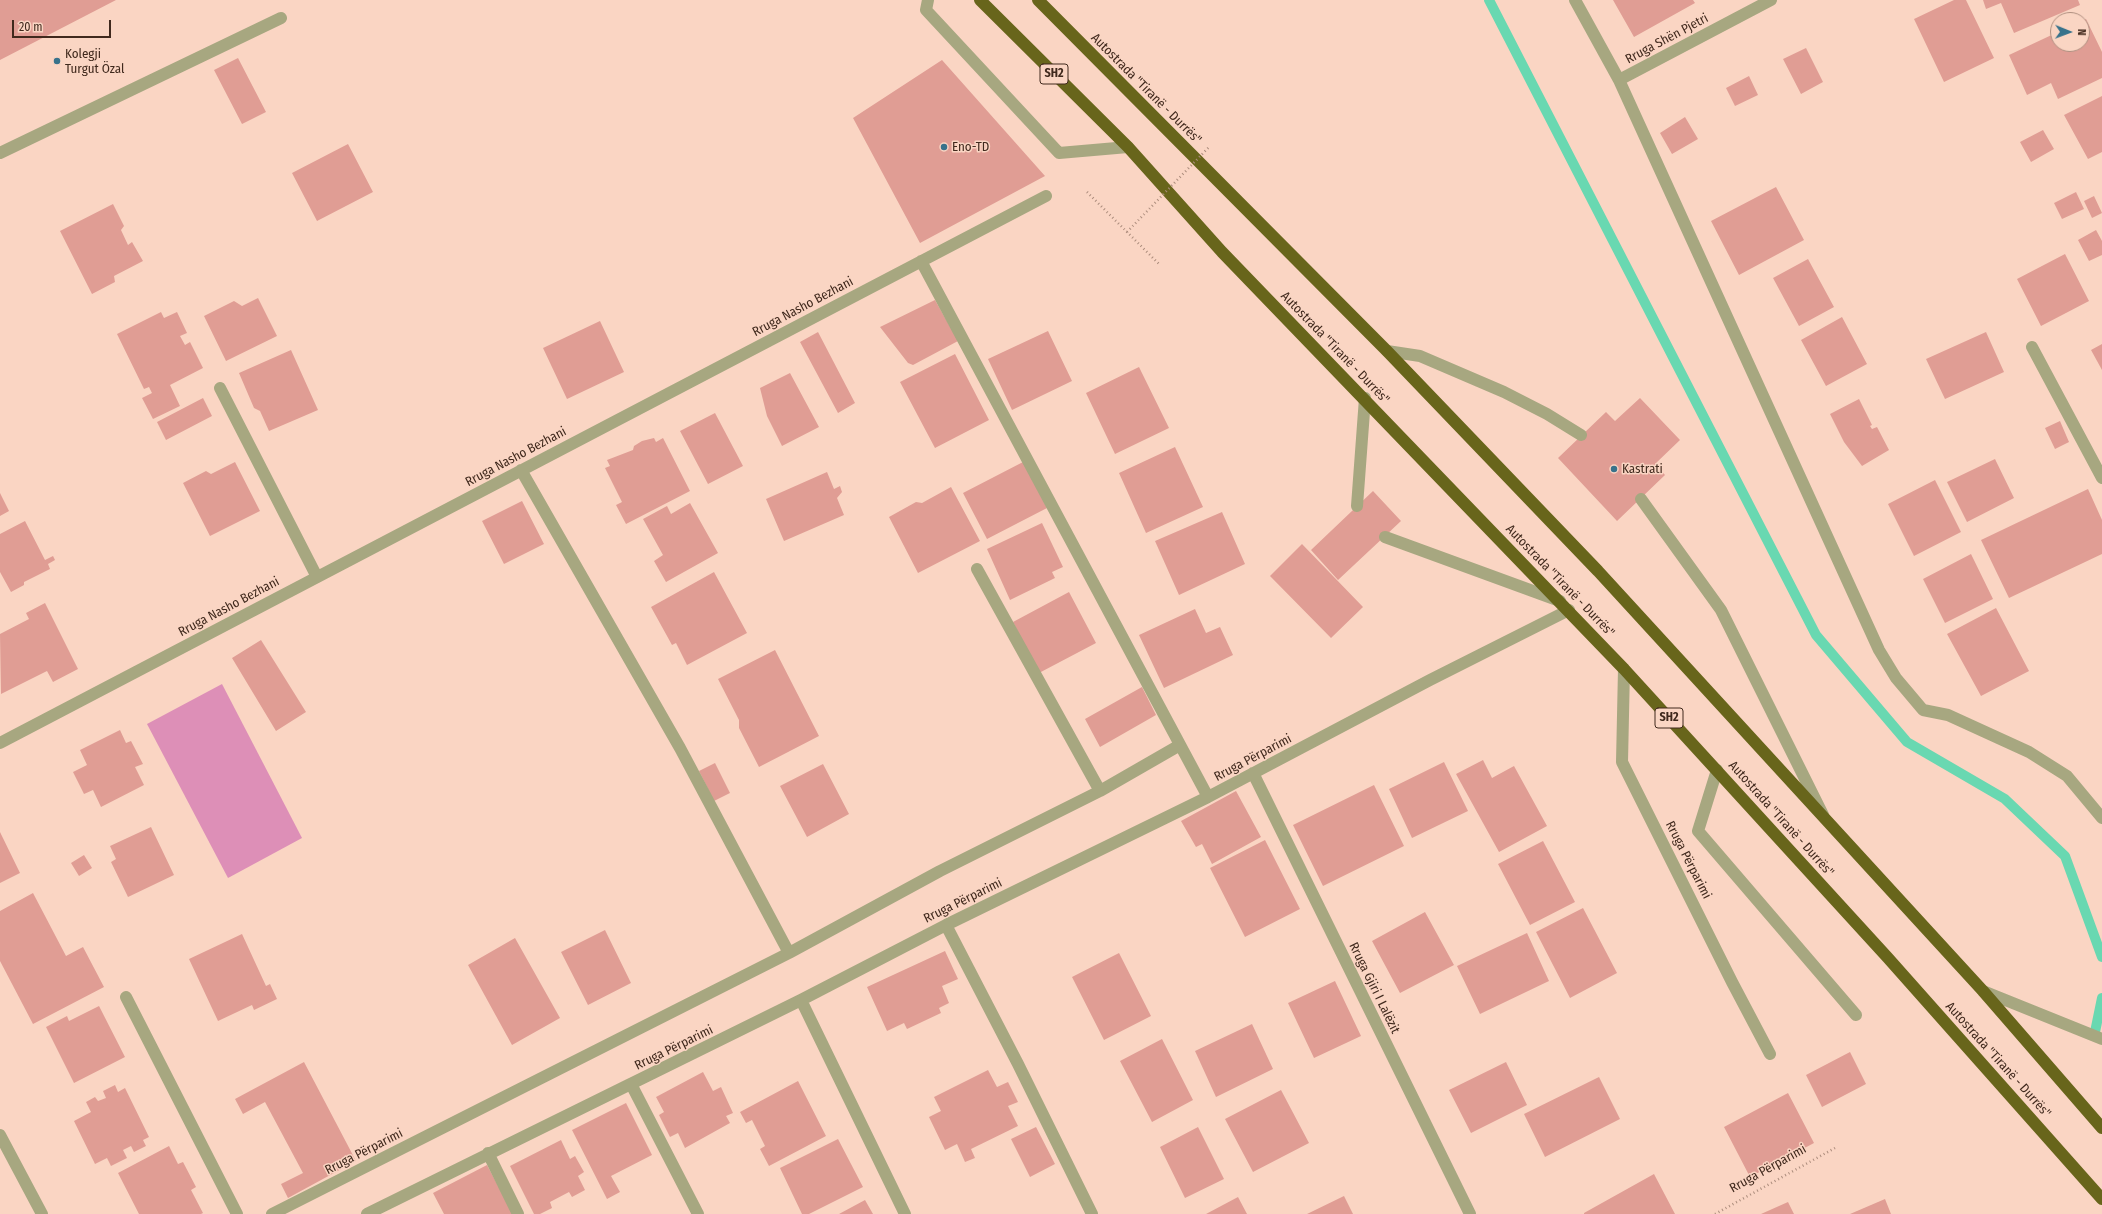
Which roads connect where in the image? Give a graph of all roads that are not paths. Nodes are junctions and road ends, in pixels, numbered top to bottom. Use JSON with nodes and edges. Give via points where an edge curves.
{"nodes":[{"id":1,"x":928,"y":0,"type":"edge"},
{"id":2,"x":980,"y":0,"type":"edge"},
{"id":3,"x":1038,"y":0,"type":"edge"},
{"id":4,"x":1575,"y":0,"type":"edge"},
{"id":5,"x":1771,"y":0,"type":"edge"},
{"id":6,"x":281,"y":18,"type":"dead end"},
{"id":7,"x":1619,"y":80,"type":"junction"},
{"id":8,"x":1128,"y":147,"type":"junction"},
{"id":9,"x":0,"y":153,"type":"edge"},
{"id":10,"x":1046,"y":196,"type":"dead end"},
{"id":11,"x":921,"y":261,"type":"junction"},
{"id":12,"x":2032,"y":347,"type":"dead end"},
{"id":13,"x":1387,"y":351,"type":"junction"},
{"id":14,"x":220,"y":388,"type":"dead end"},
{"id":15,"x":1365,"y":398,"type":"junction"},
{"id":16,"x":1581,"y":435,"type":"dead end"},
{"id":17,"x":521,"y":470,"type":"junction"},
{"id":18,"x":2102,"y":478,"type":"edge"},
{"id":19,"x":1641,"y":498,"type":"dead end"},
{"id":20,"x":1357,"y":506,"type":"dead end"},
{"id":21,"x":1385,"y":537,"type":"dead end"},
{"id":22,"x":977,"y":569,"type":"dead end"},
{"id":23,"x":317,"y":577,"type":"junction"},
{"id":24,"x":1565,"y":606,"type":"junction"},
{"id":25,"x":1624,"y":669,"type":"junction"},
{"id":26,"x":0,"y":743,"type":"edge"},
{"id":27,"x":1180,"y":745,"type":"junction"},
{"id":28,"x":1717,"y":770,"type":"junction"},
{"id":29,"x":1253,"y":773,"type":"junction"},
{"id":30,"x":1100,"y":792,"type":"junction"},
{"id":31,"x":1208,"y":797,"type":"junction"},
{"id":32,"x":1825,"y":817,"type":"junction"},
{"id":33,"x":2102,"y":818,"type":"edge"},
{"id":34,"x":946,"y":925,"type":"junction"},
{"id":35,"x":789,"y":953,"type":"junction"},
{"id":36,"x":1982,"y":991,"type":"junction"},
{"id":37,"x":126,"y":997,"type":"dead end"},
{"id":38,"x":801,"y":1000,"type":"junction"},
{"id":39,"x":1856,"y":1015,"type":"dead end"},
{"id":40,"x":2102,"y":1039,"type":"edge"},
{"id":41,"x":1770,"y":1054,"type":"dead end"},
{"id":42,"x":631,"y":1084,"type":"junction"},
{"id":43,"x":2102,"y":1128,"type":"edge"},
{"id":44,"x":0,"y":1135,"type":"edge"},
{"id":45,"x":488,"y":1153,"type":"junction"},
{"id":46,"x":2102,"y":1199,"type":"edge"},
{"id":47,"x":42,"y":1214,"type":"edge"},
{"id":48,"x":237,"y":1214,"type":"edge"},
{"id":49,"x":272,"y":1214,"type":"edge"},
{"id":50,"x":367,"y":1214,"type":"edge"},
{"id":51,"x":518,"y":1214,"type":"edge"},
{"id":52,"x":698,"y":1214,"type":"edge"},
{"id":53,"x":905,"y":1214,"type":"edge"},
{"id":54,"x":1092,"y":1214,"type":"edge"},
{"id":55,"x":1470,"y":1214,"type":"edge"}],
"edges":[{"from":1,"to":8,"type":"street","via":[[926,10],[1059,153]]},
{"from":2,"to":8,"type":"highway","name":"Autostrada \"Tiranë - Durrës\"","number":"SH2"},
{"from":3,"to":13,"type":"highway","name":"Autostrada \"Tiranë - Durrës\""},
{"from":4,"to":7,"type":"street"},
{"from":5,"to":7,"type":"street","name":"Rruga Shën Pjetri"},
{"from":6,"to":9,"type":"street"},
{"from":7,"to":33,"type":"street","via":[[1879,650],[1896,678],[1923,710],[1948,715],[2029,752],[2061,773],[2083,794]]},
{"from":8,"to":15,"type":"highway","name":"Autostrada \"Tiranë - Durrës\"","number":"SH2","via":[[1222,252]]},
{"from":10,"to":11,"type":"street","name":"Rruga Nasho Bezhani"},
{"from":11,"to":17,"type":"street","name":"Rruga Nasho Bezhani"},
{"from":11,"to":27,"type":"street"},
{"from":12,"to":18,"type":"street"},
{"from":13,"to":16,"type":"street","via":[[1420,356],[1504,392]]},
{"from":13,"to":32,"type":"highway","name":"Autostrada \"Tiranë - Durrës\"","via":[[1598,571]]},
{"from":14,"to":23,"type":"street"},
{"from":15,"to":20,"type":"street"},
{"from":15,"to":24,"type":"highway","name":"Autostrada \"Tiranë - Durrës\"","number":"SH2"},
{"from":17,"to":23,"type":"street","name":"Rruga Nasho Bezhani"},
{"from":17,"to":35,"type":"street","via":[[680,748]]},
{"from":19,"to":32,"type":"street","via":[[1721,610]]},
{"from":21,"to":24,"type":"street"},
{"from":22,"to":30,"type":"street"},
{"from":23,"to":26,"type":"street","name":"Rruga Nasho Bezhani"},
{"from":24,"to":25,"type":"highway","name":"Autostrada \"Tiranë - Durrës\"","number":"SH2"},
{"from":24,"to":29,"type":"street","name":"Rruga Përparimi","via":[[1437,677]]},
{"from":25,"to":28,"type":"highway","name":"Autostrada \"Tiranë - Durrës\"","number":"SH2"},
{"from":25,"to":41,"type":"street","name":"Rruga Përparimi","via":[[1622,762]]},
{"from":27,"to":30,"type":"street","name":"Rruga Përparimi"},
{"from":27,"to":31,"type":"street"},
{"from":28,"to":39,"type":"street","via":[[1698,830]]},
{"from":28,"to":46,"type":"highway","name":"Autostrada \"Tiranë - Durrës\"","number":"SH2"},
{"from":29,"to":31,"type":"street","name":"Rruga Përparimi"},
{"from":29,"to":55,"type":"street","name":"Rruga Gjiri I Lalëzit"},
{"from":30,"to":35,"type":"street","name":"Rruga Përparimi","via":[[940,871]]},
{"from":31,"to":34,"type":"street","name":"Rruga Përparimi"},
{"from":32,"to":36,"type":"highway","name":"Autostrada \"Tiranë - Durrës\""},
{"from":34,"to":38,"type":"street","name":"Rruga Përparimi"},
{"from":34,"to":54,"type":"street"},
{"from":35,"to":49,"type":"street","name":"Rruga Përparimi"},
{"from":36,"to":40,"type":"street"},
{"from":36,"to":43,"type":"highway","name":"Autostrada \"Tiranë - Durrës\""},
{"from":37,"to":48,"type":"street"},
{"from":38,"to":42,"type":"street","name":"Rruga Përparimi"},
{"from":38,"to":53,"type":"street"},
{"from":42,"to":45,"type":"street","name":"Rruga Përparimi"},
{"from":42,"to":52,"type":"street"},
{"from":44,"to":47,"type":"street"},
{"from":45,"to":50,"type":"street","name":"Rruga Përparimi"},
{"from":45,"to":51,"type":"street"}]}
